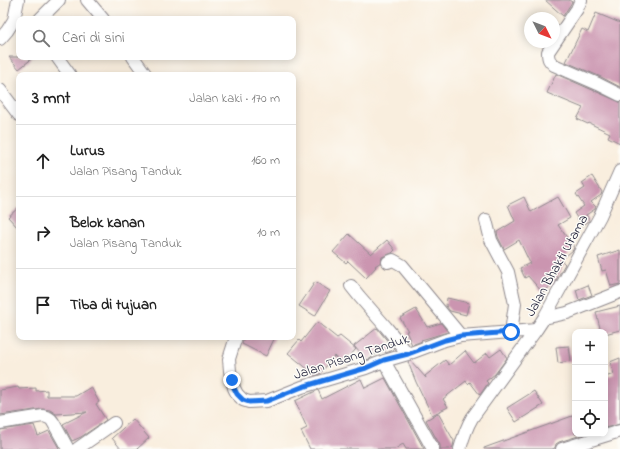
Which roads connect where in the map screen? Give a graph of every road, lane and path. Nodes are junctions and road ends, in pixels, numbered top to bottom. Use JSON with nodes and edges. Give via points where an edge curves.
{"nodes":[{"id":1,"x":18,"y":0,"type":"edge"},
{"id":2,"x":60,"y":0,"type":"edge"},
{"id":3,"x":87,"y":0,"type":"edge"},
{"id":4,"x":581,"y":0,"type":"edge"},
{"id":5,"x":17,"y":16,"type":"edge"},
{"id":6,"x":43,"y":16,"type":"edge"},
{"id":7,"x":100,"y":16,"type":"edge"},
{"id":8,"x":16,"y":22,"type":"edge"},
{"id":9,"x":0,"y":39,"type":"edge"},
{"id":10,"x":59,"y":60,"type":"edge"},
{"id":11,"x":135,"y":60,"type":"edge"},
{"id":12,"x":68,"y":72,"type":"edge"},
{"id":13,"x":144,"y":72,"type":"edge"},
{"id":14,"x":0,"y":90,"type":"edge"},
{"id":15,"x":620,"y":95,"type":"edge"},
{"id":16,"x":16,"y":110,"type":"edge"},
{"id":17,"x":619,"y":175,"type":"edge"},
{"id":18,"x":486,"y":220,"type":"dead end"},
{"id":19,"x":388,"y":262,"type":"dead end"},
{"id":20,"x":351,"y":286,"type":"dead end"},
{"id":21,"x":620,"y":292,"type":"edge"},
{"id":22,"x":544,"y":318,"type":"junction"},
{"id":23,"x":536,"y":330,"type":"junction"},
{"id":24,"x":511,"y":332,"type":"junction"},
{"id":25,"x":461,"y":336,"type":"junction"},
{"id":26,"x":235,"y":340,"type":"edge"},
{"id":27,"x":408,"y":354,"type":"junction"},
{"id":28,"x":384,"y":360,"type":"junction"},
{"id":29,"x":0,"y":423,"type":"edge"},
{"id":30,"x":114,"y":423,"type":"dead end"},
{"id":31,"x":620,"y":431,"type":"edge"},
{"id":32,"x":581,"y":446,"type":"edge"},
{"id":33,"x":68,"y":449,"type":"edge"},
{"id":34,"x":77,"y":449,"type":"edge"},
{"id":35,"x":433,"y":449,"type":"edge"},
{"id":36,"x":460,"y":449,"type":"edge"},
{"id":37,"x":562,"y":449,"type":"edge"}],
"edges":[{"from":1,"to":5,"type":"street"},
{"from":2,"to":6,"type":"street"},
{"from":3,"to":7,"type":"street"},
{"from":4,"to":15,"type":"street","via":[[548,52],[548,59],[554,65]]},
{"from":8,"to":9,"type":"street"},
{"from":10,"to":12,"type":"street"},
{"from":11,"to":13,"type":"street"},
{"from":14,"to":16,"type":"street"},
{"from":17,"to":22,"type":"street","name":"Jalan Bhakti Utama","via":[[600,216]]},
{"from":18,"to":24,"type":"street","via":[[491,240],[508,272],[515,304]]},
{"from":19,"to":25,"type":"street","via":[[395,261],[402,265]]},
{"from":20,"to":27,"type":"street"},
{"from":21,"to":22,"type":"street"},
{"from":22,"to":23,"type":"street","name":"Jalan Bhakti Utama"},
{"from":23,"to":24,"type":"street","name":"Jalan Pisang Tanduk"},
{"from":23,"to":36,"type":"street","name":"Jalan Bhakti Utama","via":[[466,427]]},
{"from":24,"to":25,"type":"street","name":"Jalan Pisang Tanduk"},
{"from":25,"to":27,"type":"street","name":"Jalan Pisang Tanduk"},
{"from":26,"to":28,"type":"street","name":"Jalan Pisang Tanduk","via":[[229,359],[230,371],[237,394],[249,402],[267,401]]},
{"from":27,"to":28,"type":"street","name":"Jalan Pisang Tanduk"},
{"from":28,"to":35,"type":"street"},
{"from":29,"to":33,"type":"street","via":[[46,416],[52,419]]},
{"from":30,"to":34,"type":"street"},
{"from":31,"to":32,"type":"street"},
{"from":32,"to":37,"type":"street"}]}
